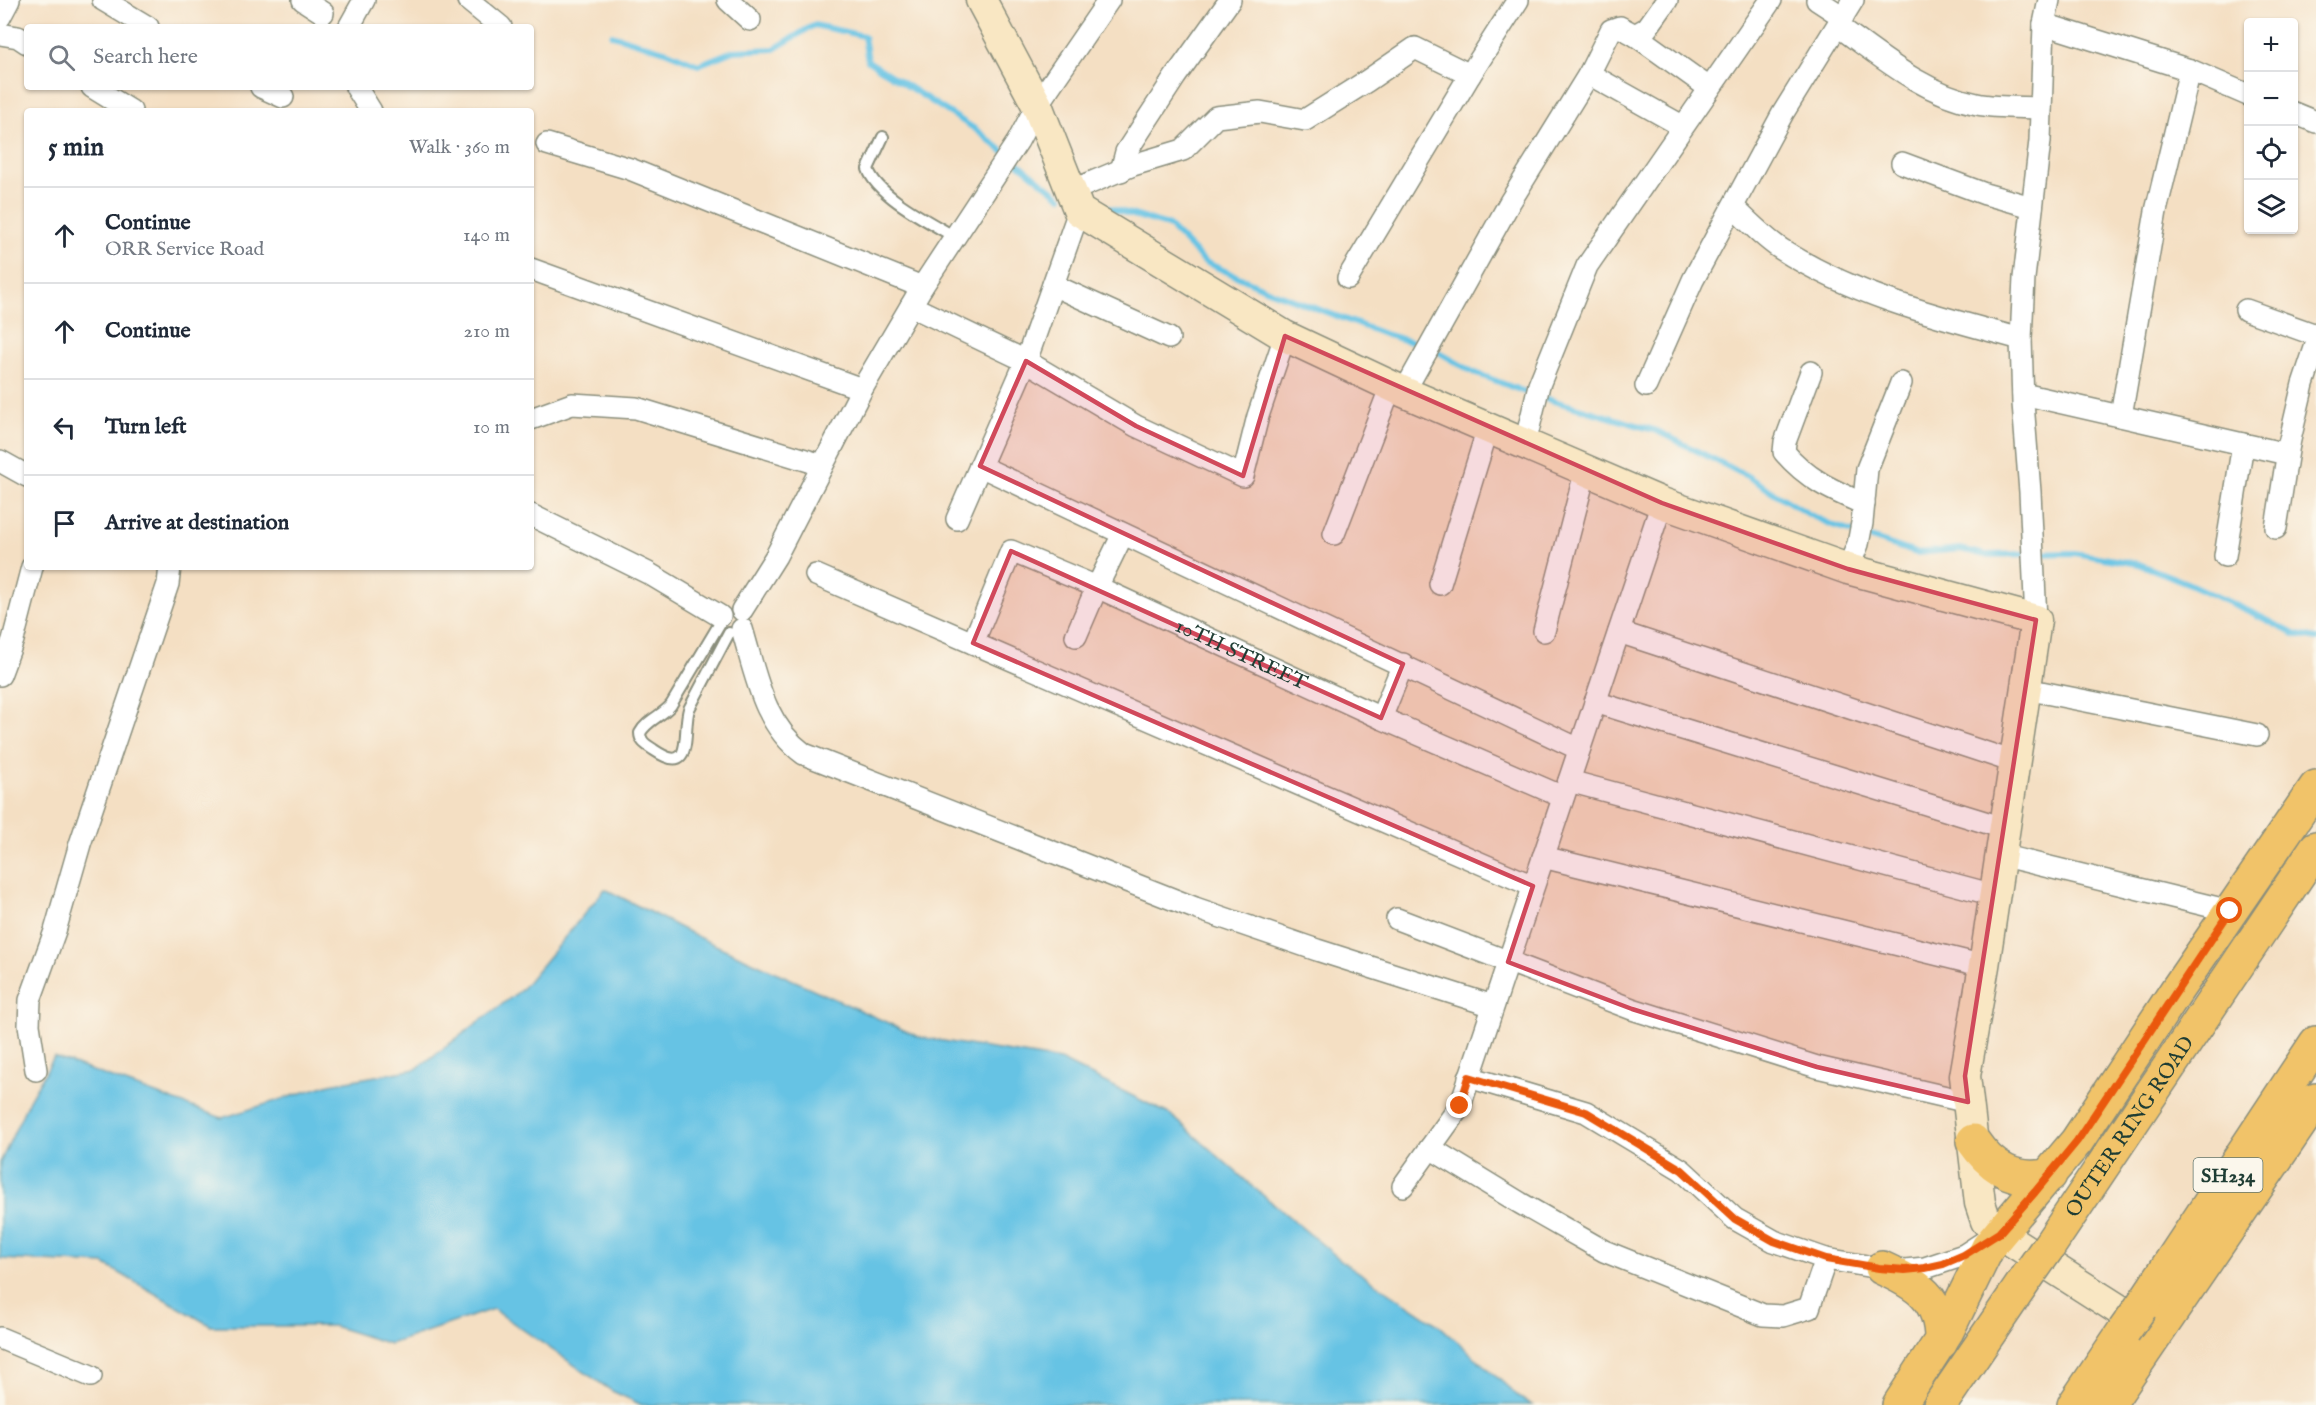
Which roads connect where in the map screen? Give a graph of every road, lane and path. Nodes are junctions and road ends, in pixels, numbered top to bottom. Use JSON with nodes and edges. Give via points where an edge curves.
{"nodes":[{"id":1,"x":9,"y":0,"type":"edge"},
{"id":2,"x":103,"y":0,"type":"edge"},
{"id":3,"x":303,"y":0,"type":"edge"},
{"id":4,"x":364,"y":0,"type":"edge"},
{"id":5,"x":468,"y":0,"type":"edge"},
{"id":6,"x":728,"y":0,"type":"edge"},
{"id":7,"x":981,"y":0,"type":"edge"},
{"id":8,"x":1109,"y":0,"type":"edge"},
{"id":9,"x":1230,"y":0,"type":"edge"},
{"id":10,"x":1518,"y":0,"type":"edge"},
{"id":11,"x":1666,"y":0,"type":"edge"},
{"id":12,"x":1771,"y":0,"type":"edge"},
{"id":13,"x":1817,"y":0,"type":"edge"},
{"id":14,"x":2049,"y":0,"type":"edge"},
{"id":15,"x":323,"y":13,"type":"dead end"},
{"id":16,"x":1845,"y":14,"type":"edge"},
{"id":17,"x":0,"y":17,"type":"edge"},
{"id":18,"x":750,"y":20,"type":"dead end"},
{"id":19,"x":143,"y":24,"type":"edge"},
{"id":20,"x":351,"y":24,"type":"edge"},
{"id":21,"x":497,"y":24,"type":"edge"},
{"id":22,"x":2044,"y":24,"type":"junction"},
{"id":23,"x":0,"y":34,"type":"edge"},
{"id":24,"x":1635,"y":35,"type":"junction"},
{"id":25,"x":24,"y":41,"type":"edge"},
{"id":26,"x":2190,"y":70,"type":"junction"},
{"id":27,"x":1589,"y":74,"type":"junction"},
{"id":28,"x":1470,"y":75,"type":"junction"},
{"id":29,"x":1709,"y":88,"type":"junction"},
{"id":30,"x":97,"y":90,"type":"edge"},
{"id":31,"x":268,"y":90,"type":"edge"},
{"id":32,"x":358,"y":90,"type":"edge"},
{"id":33,"x":2244,"y":92,"type":"edge"},
{"id":34,"x":283,"y":97,"type":"dead end"},
{"id":35,"x":1037,"y":105,"type":"junction"},
{"id":36,"x":126,"y":108,"type":"edge"},
{"id":37,"x":369,"y":108,"type":"edge"},
{"id":38,"x":2041,"y":108,"type":"junction"},
{"id":39,"x":2298,"y":115,"type":"edge"},
{"id":40,"x":2316,"y":122,"type":"edge"},
{"id":41,"x":1682,"y":126,"type":"junction"},
{"id":42,"x":883,"y":137,"type":"dead end"},
{"id":43,"x":547,"y":144,"type":"dead end"},
{"id":44,"x":1902,"y":163,"type":"dead end"},
{"id":45,"x":1121,"y":171,"type":"junction"},
{"id":46,"x":1075,"y":201,"type":"junction"},
{"id":47,"x":1733,"y":207,"type":"junction"},
{"id":48,"x":2032,"y":207,"type":"junction"},
{"id":49,"x":955,"y":237,"type":"junction"},
{"id":50,"x":534,"y":270,"type":"edge"},
{"id":51,"x":1348,"y":278,"type":"dead end"},
{"id":52,"x":1053,"y":285,"type":"junction"},
{"id":53,"x":922,"y":287,"type":"junction"},
{"id":54,"x":911,"y":306,"type":"junction"},
{"id":55,"x":2246,"y":310,"type":"dead end"},
{"id":56,"x":2316,"y":335,"type":"edge"},
{"id":57,"x":1285,"y":336,"type":"junction"},
{"id":58,"x":1169,"y":338,"type":"dead end"},
{"id":59,"x":2021,"y":339,"type":"junction"},
{"id":60,"x":2316,"y":345,"type":"edge"},
{"id":61,"x":1026,"y":361,"type":"junction"},
{"id":62,"x":1811,"y":372,"type":"dead end"},
{"id":63,"x":1901,"y":383,"type":"dead end"},
{"id":64,"x":1646,"y":386,"type":"dead end"},
{"id":65,"x":861,"y":389,"type":"junction"},
{"id":66,"x":1398,"y":389,"type":"junction"},
{"id":67,"x":2023,"y":394,"type":"junction"},
{"id":68,"x":2121,"y":416,"type":"junction"},
{"id":69,"x":534,"y":418,"type":"edge"},
{"id":70,"x":1488,"y":428,"type":"junction"},
{"id":71,"x":1525,"y":444,"type":"junction"},
{"id":72,"x":2243,"y":444,"type":"junction"},
{"id":73,"x":2289,"y":444,"type":"junction"},
{"id":74,"x":0,"y":461,"type":"edge"},
{"id":75,"x":822,"y":465,"type":"junction"},
{"id":76,"x":980,"y":465,"type":"junction"},
{"id":77,"x":1586,"y":469,"type":"junction"},
{"id":78,"x":24,"y":474,"type":"edge"},
{"id":79,"x":1662,"y":503,"type":"junction"},
{"id":80,"x":1863,"y":514,"type":"junction"},
{"id":81,"x":534,"y":516,"type":"edge"},
{"id":82,"x":957,"y":519,"type":"dead end"},
{"id":83,"x":2276,"y":528,"type":"dead end"},
{"id":84,"x":1123,"y":534,"type":"junction"},
{"id":85,"x":1334,"y":534,"type":"dead end"},
{"id":86,"x":2225,"y":556,"type":"dead end"},
{"id":87,"x":1853,"y":557,"type":"junction"},
{"id":88,"x":31,"y":570,"type":"edge"},
{"id":89,"x":170,"y":570,"type":"edge"},
{"id":90,"x":816,"y":575,"type":"dead end"},
{"id":91,"x":1440,"y":584,"type":"dead end"},
{"id":92,"x":1097,"y":587,"type":"junction"},
{"id":93,"x":2036,"y":620,"type":"junction"},
{"id":94,"x":731,"y":622,"type":"junction"},
{"id":95,"x":1544,"y":631,"type":"dead end"},
{"id":96,"x":1619,"y":632,"type":"junction"},
{"id":97,"x":1076,"y":636,"type":"dead end"},
{"id":98,"x":973,"y":643,"type":"junction"},
{"id":99,"x":1403,"y":664,"type":"junction"},
{"id":100,"x":0,"y":675,"type":"edge"},
{"id":101,"x":2026,"y":689,"type":"junction"},
{"id":102,"x":1595,"y":702,"type":"junction"},
{"id":103,"x":1381,"y":718,"type":"junction"},
{"id":104,"x":2257,"y":735,"type":"dead end"},
{"id":105,"x":1580,"y":750,"type":"junction"},
{"id":106,"x":2014,"y":762,"type":"junction"},
{"id":107,"x":2316,"y":787,"type":"edge"},
{"id":108,"x":1566,"y":789,"type":"junction"},
{"id":109,"x":2002,"y":842,"type":"junction"},
{"id":110,"x":2316,"y":848,"type":"edge"},
{"id":111,"x":1543,"y":857,"type":"junction"},
{"id":112,"x":1533,"y":886,"type":"junction"},
{"id":113,"x":1994,"y":895,"type":"junction"},
{"id":114,"x":2230,"y":911,"type":"junction"},
{"id":115,"x":1396,"y":919,"type":"dead end"},
{"id":116,"x":1508,"y":962,"type":"junction"},
{"id":117,"x":1984,"y":966,"type":"junction"},
{"id":118,"x":1493,"y":1006,"type":"junction"},
{"id":119,"x":2316,"y":1043,"type":"edge"},
{"id":120,"x":36,"y":1070,"type":"dead end"},
{"id":121,"x":1469,"y":1077,"type":"junction"},
{"id":122,"x":2316,"y":1100,"type":"edge"},
{"id":123,"x":1968,"y":1102,"type":"junction"},
{"id":124,"x":1973,"y":1141,"type":"junction"},
{"id":125,"x":1430,"y":1148,"type":"junction"},
{"id":126,"x":2050,"y":1175,"type":"junction"},
{"id":127,"x":1403,"y":1186,"type":"dead end"},
{"id":128,"x":1999,"y":1233,"type":"junction"},
{"id":129,"x":1826,"y":1259,"type":"junction"},
{"id":130,"x":1882,"y":1268,"type":"junction"},
{"id":131,"x":2141,"y":1324,"type":"junction"},
{"id":132,"x":0,"y":1338,"type":"edge"},
{"id":133,"x":1941,"y":1342,"type":"junction"},
{"id":134,"x":91,"y":1376,"type":"dead end"},
{"id":135,"x":1899,"y":1405,"type":"edge"},
{"id":136,"x":1940,"y":1405,"type":"edge"},
{"id":137,"x":2074,"y":1405,"type":"edge"},
{"id":138,"x":2108,"y":1405,"type":"edge"}],
"edges":[{"from":1,"to":17,"type":"street"},
{"from":2,"to":19,"type":"street"},
{"from":3,"to":15,"type":"street"},
{"from":4,"to":20,"type":"street"},
{"from":5,"to":21,"type":"street"},
{"from":6,"to":18,"type":"street"},
{"from":7,"to":35,"type":"street"},
{"from":8,"to":35,"type":"street"},
{"from":9,"to":45,"type":"street","via":[[1126,152]]},
{"from":10,"to":28,"type":"street"},
{"from":11,"to":24,"type":"street","via":[[1647,28]]},
{"from":12,"to":29,"type":"street"},
{"from":13,"to":16,"type":"street"},
{"from":14,"to":22,"type":"street"},
{"from":16,"to":38,"type":"street","via":[[1900,70],[1946,95],[1978,105]]},
{"from":16,"to":47,"type":"street","via":[[1783,113]]},
{"from":22,"to":26,"type":"street"},
{"from":22,"to":38,"type":"street"},
{"from":23,"to":25,"type":"street"},
{"from":24,"to":27,"type":"street","via":[[1620,27],[1611,30]]},
{"from":24,"to":29,"type":"street"},
{"from":26,"to":33,"type":"street"},
{"from":26,"to":68,"type":"street","via":[[2156,211]]},
{"from":27,"to":41,"type":"street"},
{"from":27,"to":66,"type":"street","via":[[1510,202],[1423,358]]},
{"from":28,"to":45,"type":"street","via":[[1415,48],[1305,120],[1260,112],[1216,117],[1183,150]]},
{"from":28,"to":51,"type":"street"},
{"from":29,"to":41,"type":"street"},
{"from":30,"to":36,"type":"street"},
{"from":31,"to":34,"type":"street"},
{"from":32,"to":37,"type":"street"},
{"from":35,"to":46,"type":"street"},
{"from":35,"to":49,"type":"street"},
{"from":38,"to":48,"type":"street"},
{"from":39,"to":40,"type":"street"},
{"from":41,"to":71,"type":"street","via":[[1587,266],[1539,385]]},
{"from":42,"to":49,"type":"lane","via":[[868,169],[871,179]]},
{"from":43,"to":53,"type":"street","via":[[630,169]]},
{"from":44,"to":48,"type":"street"},
{"from":45,"to":46,"type":"street"},
{"from":46,"to":52,"type":"street"},
{"from":46,"to":57,"type":"street"},
{"from":47,"to":59,"type":"street","via":[[1779,248],[1832,279],[1929,314]]},
{"from":47,"to":64,"type":"street","via":[[1694,280]]},
{"from":48,"to":59,"type":"street"},
{"from":49,"to":53,"type":"street"},
{"from":50,"to":65,"type":"street"},
{"from":52,"to":58,"type":"street"},
{"from":52,"to":61,"type":"street"},
{"from":53,"to":54,"type":"street"},
{"from":54,"to":61,"type":"street"},
{"from":54,"to":65,"type":"street"},
{"from":55,"to":56,"type":"street"},
{"from":57,"to":61,"type":"street","via":[[1261,405],[1243,476],[1136,426]]},
{"from":57,"to":66,"type":"street"},
{"from":59,"to":67,"type":"street"},
{"from":60,"to":73,"type":"street"},
{"from":61,"to":76,"type":"street"},
{"from":62,"to":80,"type":"street","via":[[1784,452],[1803,472]]},
{"from":63,"to":80,"type":"street","via":[[1868,469]]},
{"from":65,"to":75,"type":"street"},
{"from":66,"to":70,"type":"street"},
{"from":66,"to":85,"type":"street"},
{"from":67,"to":68,"type":"street"},
{"from":67,"to":93,"type":"street"},
{"from":68,"to":72,"type":"street"},
{"from":69,"to":75,"type":"street","via":[[572,405],[636,408]]},
{"from":70,"to":71,"type":"street"},
{"from":70,"to":91,"type":"street"},
{"from":71,"to":77,"type":"street"},
{"from":72,"to":73,"type":"street","via":[[2278,452]]},
{"from":72,"to":86,"type":"street"},
{"from":73,"to":83,"type":"street"},
{"from":74,"to":78,"type":"street"},
{"from":75,"to":94,"type":"street","via":[[776,556]]},
{"from":76,"to":82,"type":"street"},
{"from":76,"to":84,"type":"street"},
{"from":77,"to":79,"type":"street"},
{"from":77,"to":95,"type":"street"},
{"from":79,"to":87,"type":"street"},
{"from":79,"to":96,"type":"street"},
{"from":80,"to":87,"type":"street"},
{"from":81,"to":94,"type":"street","via":[[648,573]]},
{"from":84,"to":92,"type":"street"},
{"from":84,"to":99,"type":"street"},
{"from":87,"to":93,"type":"street"},
{"from":88,"to":100,"type":"street"},
{"from":89,"to":120,"type":"street","via":[[30,1000],[28,1025]]},
{"from":90,"to":98,"type":"street"},
{"from":92,"to":97,"type":"street"},
{"from":92,"to":98,"type":"street","name":"10TH STREET","via":[[1011,551]]},
{"from":92,"to":103,"type":"street","name":"10TH STREET"},
{"from":93,"to":101,"type":"street"},
{"from":94,"to":94,"type":"lane","via":[[689,709],[685,749],[681,757],[666,758],[643,742],[640,733],[647,723],[666,712]]},
{"from":94,"to":118,"type":"street","via":[[780,734],[804,754],[1195,908]]},
{"from":96,"to":102,"type":"street"},
{"from":96,"to":106,"type":"street"},
{"from":98,"to":112,"type":"street"},
{"from":99,"to":103,"type":"street"},
{"from":99,"to":105,"type":"street"},
{"from":101,"to":104,"type":"street"},
{"from":101,"to":106,"type":"street"},
{"from":102,"to":105,"type":"street"},
{"from":102,"to":109,"type":"street"},
{"from":103,"to":108,"type":"street","name":"10TH STREET"},
{"from":105,"to":108,"type":"street"},
{"from":106,"to":109,"type":"street"},
{"from":107,"to":114,"type":"main road"},
{"from":108,"to":111,"type":"street"},
{"from":108,"to":113,"type":"street","name":"10TH STREET"},
{"from":109,"to":113,"type":"street"},
{"from":109,"to":114,"type":"street"},
{"from":110,"to":136,"type":"main road","name":"OUTER RING ROAD"},
{"from":111,"to":112,"type":"street"},
{"from":111,"to":117,"type":"street"},
{"from":112,"to":116,"type":"street"},
{"from":113,"to":117,"type":"street"},
{"from":114,"to":126,"type":"main road","via":[[2077,1141]]},
{"from":115,"to":116,"type":"street"},
{"from":116,"to":118,"type":"street"},
{"from":116,"to":123,"type":"street","via":[[1632,1010],[1817,1067]]},
{"from":117,"to":123,"type":"street","via":[[1965,1076]]},
{"from":118,"to":121,"type":"street"},
{"from":119,"to":131,"type":"main road","number":"SH234"},
{"from":121,"to":125,"type":"street","via":[[1460,1106]]},
{"from":121,"to":129,"type":"street","via":[[1586,1112],[1682,1170],[1735,1219],[1774,1241]]},
{"from":122,"to":131,"type":"main road"},
{"from":123,"to":124,"type":"street"},
{"from":124,"to":126,"type":"main road","via":[[1989,1160],[2014,1176]]},
{"from":124,"to":128,"type":"street","via":[[1983,1213]]},
{"from":125,"to":127,"type":"street"},
{"from":125,"to":129,"type":"street","via":[[1604,1251],[1763,1315],[1783,1316],[1809,1308]]},
{"from":126,"to":128,"type":"main road"},
{"from":128,"to":130,"type":"street","via":[[1943,1264],[1905,1270]]},
{"from":128,"to":131,"type":"street"},
{"from":128,"to":133,"type":"main road","via":[[1988,1247]]},
{"from":129,"to":130,"type":"street"},
{"from":130,"to":133,"type":"main road","via":[[1912,1283],[1930,1299],[1940,1320]]},
{"from":131,"to":137,"type":"main road","number":"SH234"},
{"from":131,"to":138,"type":"main road"},
{"from":132,"to":134,"type":"street"},
{"from":133,"to":135,"type":"main road"}]}
